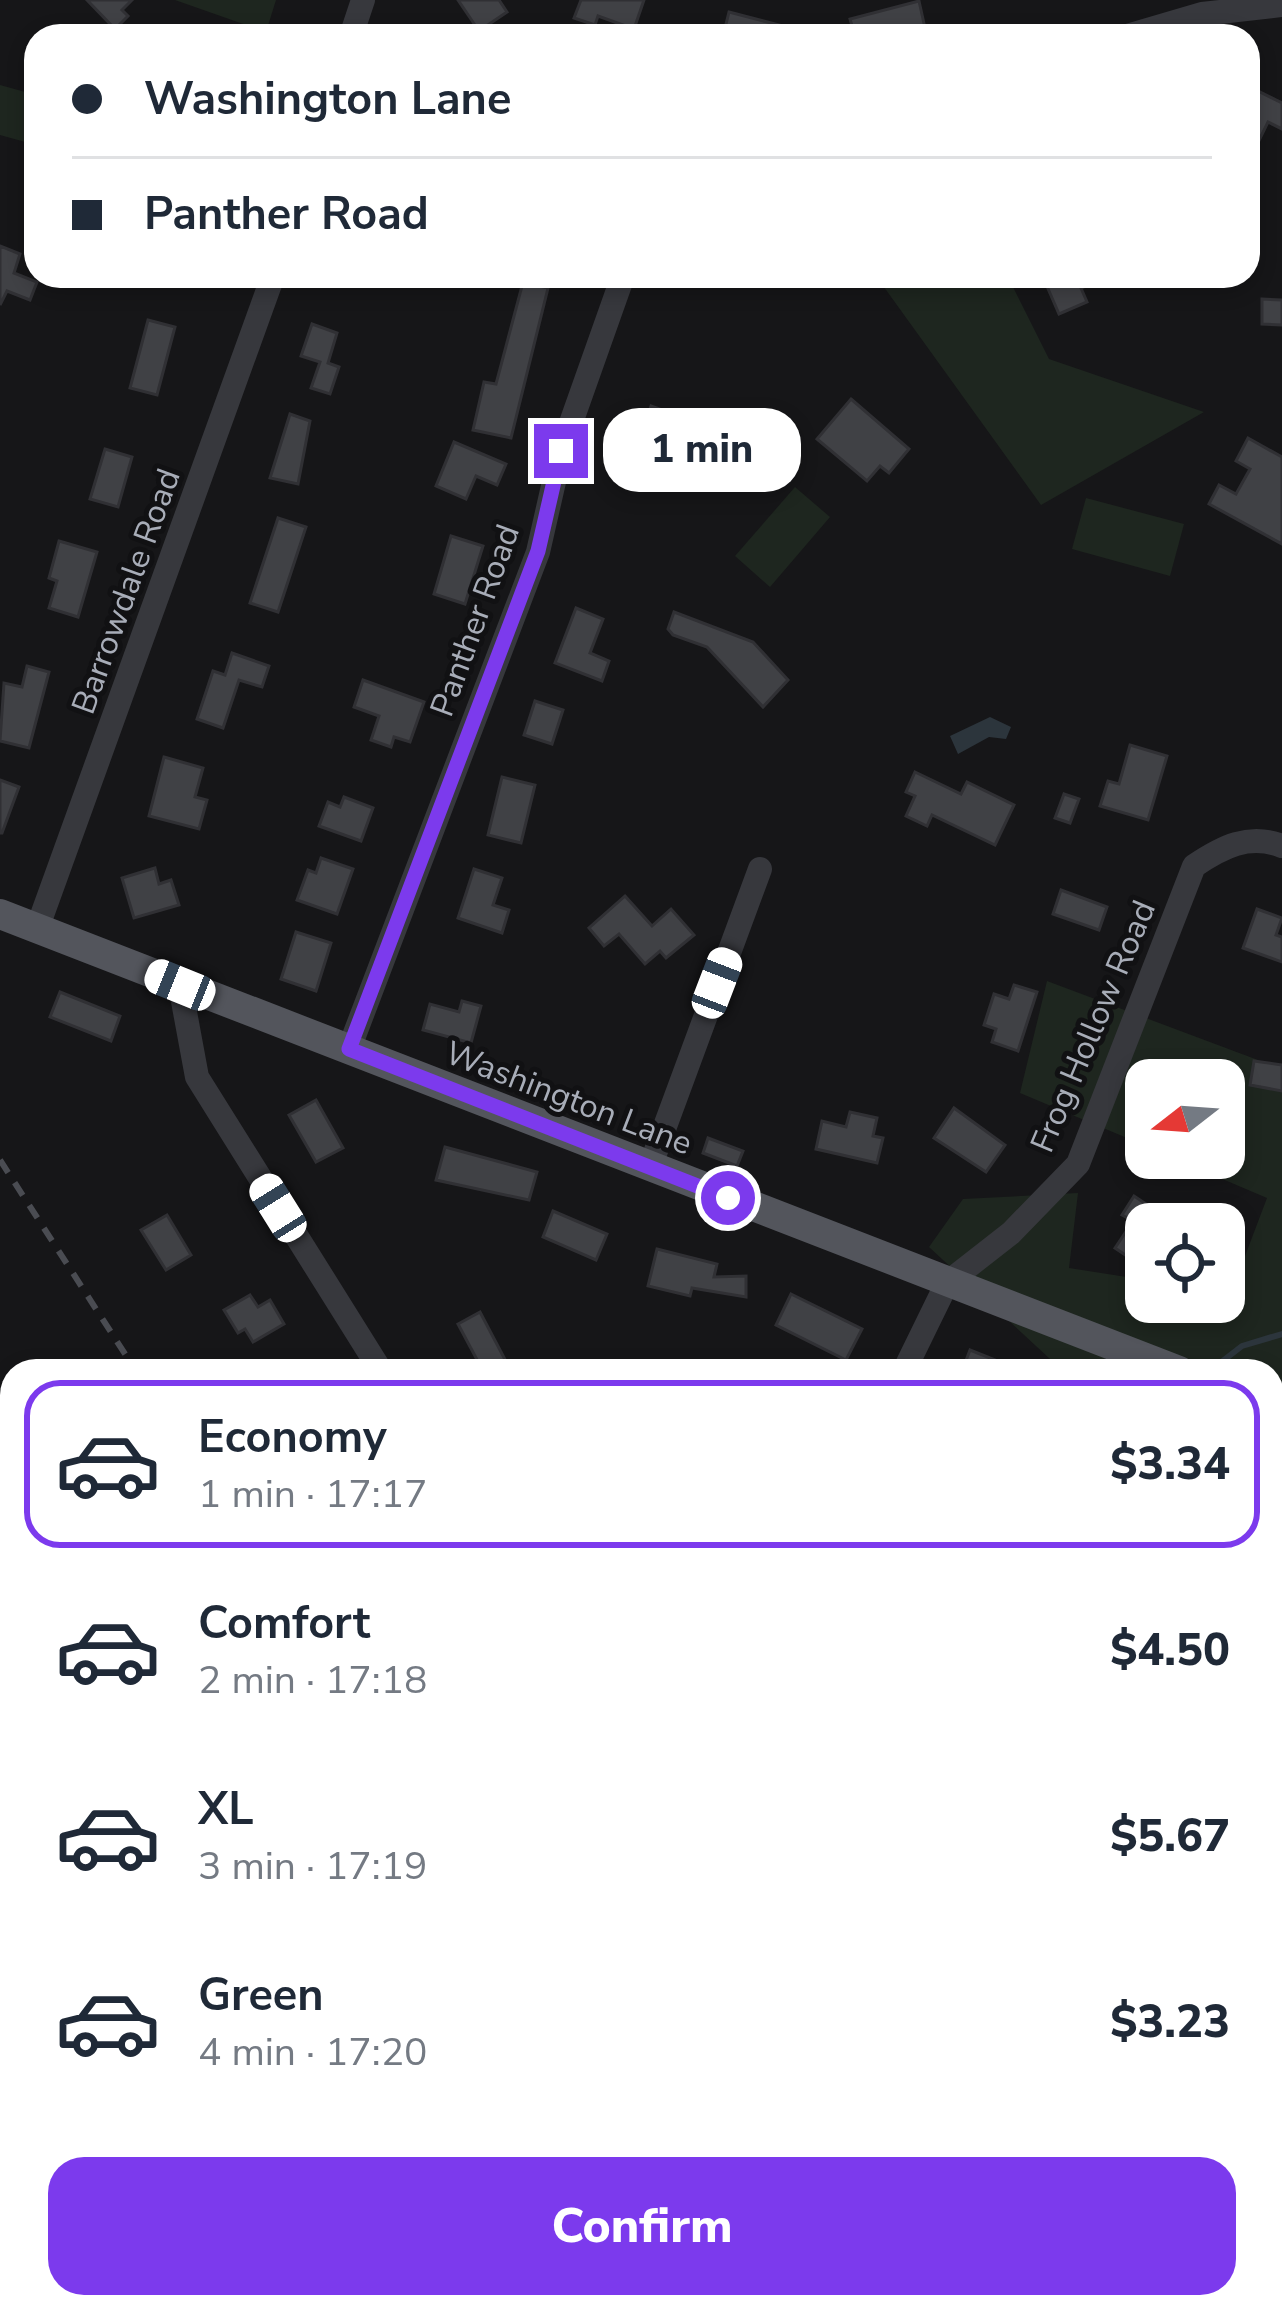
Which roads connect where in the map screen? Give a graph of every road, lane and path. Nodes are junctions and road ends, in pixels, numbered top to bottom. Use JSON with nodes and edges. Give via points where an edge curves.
{"nodes":[{"id":1,"x":1282,"y":5,"type":"edge"},
{"id":2,"x":1168,"y":24,"type":"edge"},
{"id":3,"x":270,"y":288,"type":"edge"},
{"id":4,"x":619,"y":288,"type":"edge"},
{"id":5,"x":1272,"y":842,"type":"edge"},
{"id":6,"x":760,"y":869,"type":"dead end"},
{"id":7,"x":0,"y":914,"type":"edge"},
{"id":8,"x":37,"y":929,"type":"junction"},
{"id":9,"x":180,"y":985,"type":"junction"},
{"id":10,"x":349,"y":1049,"type":"junction"},
{"id":11,"x":650,"y":1167,"type":"junction"},
{"id":12,"x":947,"y":1283,"type":"junction"},
{"id":13,"x":373,"y":1359,"type":"edge"},
{"id":14,"x":910,"y":1359,"type":"edge"},
{"id":15,"x":1147,"y":1359,"type":"edge"}],
"edges":[{"from":1,"to":2,"type":"street"},
{"from":3,"to":8,"type":"street","name":"Barrowdale Road"},
{"from":4,"to":10,"type":"street","name":"Panther Road","via":[[561,451],[538,551]]},
{"from":5,"to":12,"type":"street","name":"Frog Hollow Road","via":[[1220,848],[1194,866],[1078,1164],[1011,1233]]},
{"from":6,"to":11,"type":"street"},
{"from":7,"to":8,"type":"main road","name":"Washington Lane"},
{"from":8,"to":9,"type":"main road","name":"Washington Lane"},
{"from":9,"to":10,"type":"main road","name":"Washington Lane"},
{"from":9,"to":13,"type":"street","via":[[197,1077]]},
{"from":10,"to":11,"type":"main road","name":"Washington Lane"},
{"from":11,"to":12,"type":"main road","name":"Washington Lane"},
{"from":12,"to":14,"type":"street","name":"Frog Hollow Road"},
{"from":12,"to":15,"type":"main road","name":"Washington Lane"}]}
